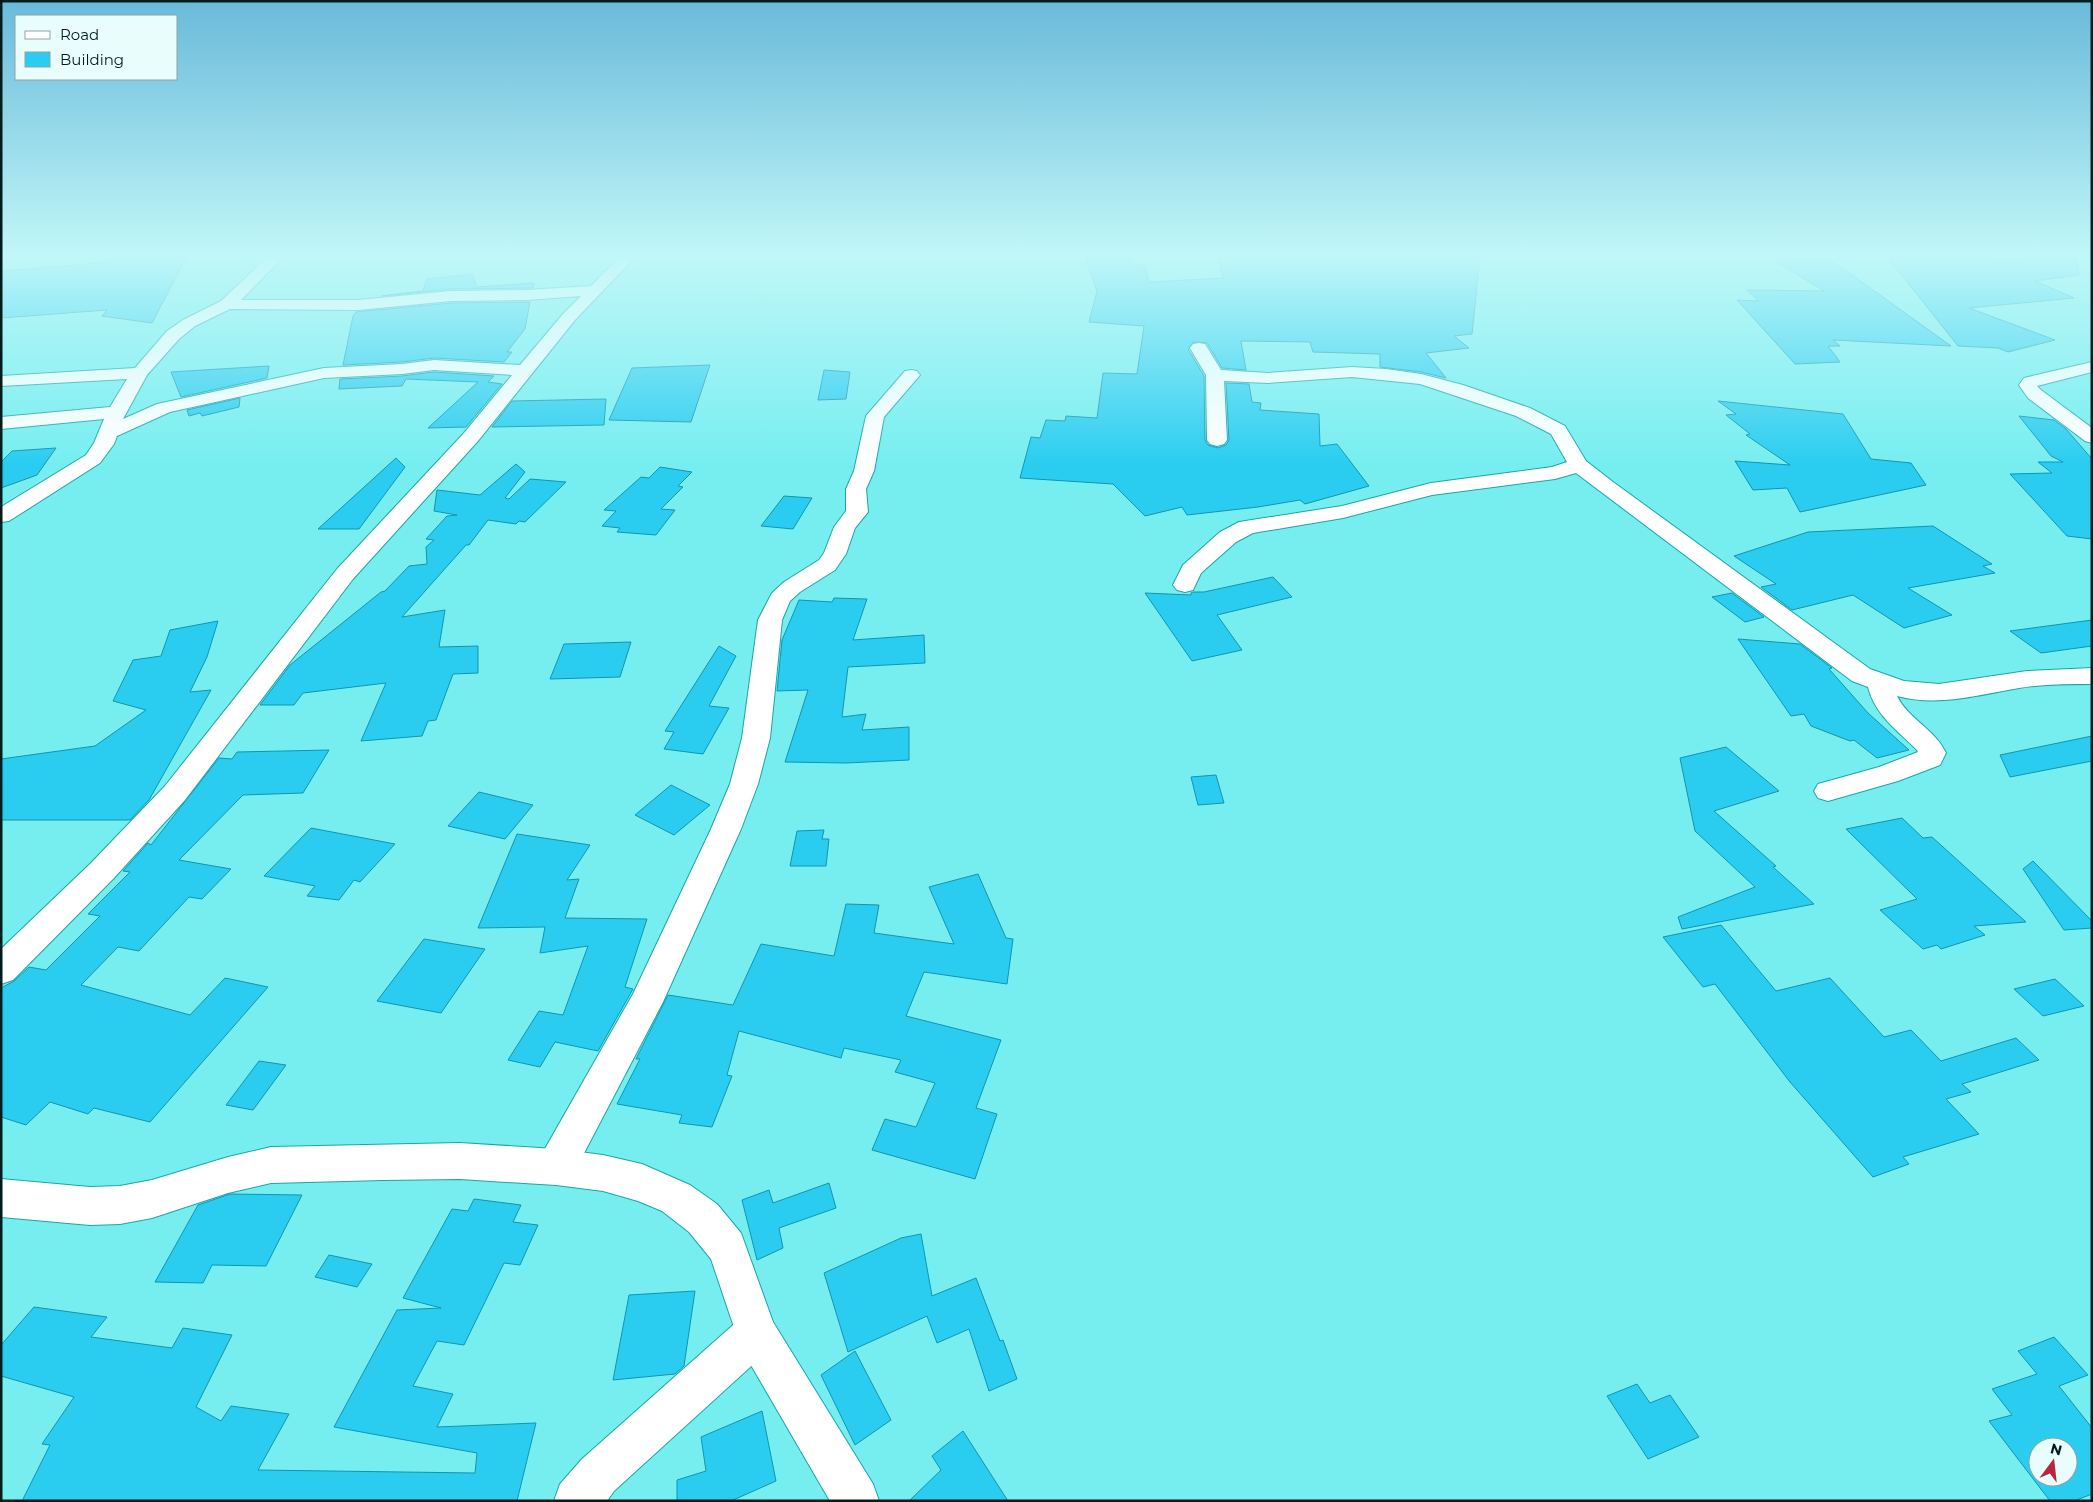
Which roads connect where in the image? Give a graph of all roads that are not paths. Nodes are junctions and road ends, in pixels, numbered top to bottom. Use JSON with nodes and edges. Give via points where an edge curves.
{"nodes":[{"id":1,"x":189,"y":324,"type":"edge"},
{"id":2,"x":563,"y":324,"type":"edge"},
{"id":3,"x":1199,"y":348,"type":"dead end"},
{"id":4,"x":2092,"y":367,"type":"edge"},
{"id":5,"x":526,"y":371,"type":"junction"},
{"id":6,"x":140,"y":373,"type":"junction"},
{"id":7,"x":911,"y":375,"type":"dead end"},
{"id":8,"x":1215,"y":375,"type":"junction"},
{"id":9,"x":1,"y":381,"type":"edge"},
{"id":10,"x":116,"y":412,"type":"junction"},
{"id":11,"x":1,"y":423,"type":"edge"},
{"id":12,"x":109,"y":432,"type":"junction"},
{"id":13,"x":2092,"y":437,"type":"edge"},
{"id":14,"x":1217,"y":440,"type":"dead end"},
{"id":15,"x":1579,"y":464,"type":"junction"},
{"id":16,"x":1,"y":516,"type":"edge"},
{"id":17,"x":1185,"y":585,"type":"dead end"},
{"id":18,"x":2092,"y":676,"type":"edge"},
{"id":19,"x":1880,"y":684,"type":"junction"},
{"id":20,"x":1828,"y":791,"type":"dead end"},
{"id":21,"x":3,"y":967,"type":"edge"},
{"id":22,"x":556,"y":1167,"type":"junction"},
{"id":23,"x":1,"y":1198,"type":"edge"},
{"id":24,"x":756,"y":1333,"type":"junction"},
{"id":25,"x":577,"y":1501,"type":"edge"},
{"id":26,"x":856,"y":1501,"type":"edge"}],
"edges":[{"from":1,"to":6,"type":"street","via":[[180,329]]},
{"from":2,"to":5,"type":"street"},
{"from":3,"to":8,"type":"street"},
{"from":4,"to":13,"type":"street","via":[[2028,384],[2034,394]]},
{"from":5,"to":12,"type":"street","via":[[434,365],[324,373],[164,408]]},
{"from":5,"to":21,"type":"street","via":[[471,437],[345,574],[175,793],[102,871]]},
{"from":6,"to":9,"type":"street"},
{"from":6,"to":10,"type":"street"},
{"from":7,"to":22,"type":"street","via":[[875,416],[864,470],[856,489],[857,512],[845,527],[832,560],[785,592],[770,620],[756,738],[744,784],[646,1002]]},
{"from":8,"to":14,"type":"street"},
{"from":8,"to":15,"type":"street","via":[[1290,378],[1352,372],[1422,379],[1496,401],[1558,430]]},
{"from":10,"to":11,"type":"street"},
{"from":10,"to":12,"type":"street"},
{"from":12,"to":16,"type":"street","via":[[93,459]]},
{"from":15,"to":17,"type":"street","via":[[1555,473],[1431,489],[1343,512],[1248,528],[1228,537],[1191,570]]},
{"from":15,"to":19,"type":"street","via":[[1853,669]]},
{"from":18,"to":19,"type":"street","via":[[2020,680],[1936,694],[1915,693]]},
{"from":19,"to":20,"type":"street","via":[[1881,695],[1890,709],[1929,746],[1930,758]]},
{"from":22,"to":23,"type":"street","via":[[460,1161],[271,1166],[228,1174],[152,1199],[120,1205],[90,1206]]},
{"from":22,"to":24,"type":"street","via":[[603,1173],[642,1184],[676,1198],[703,1218],[727,1247]]},
{"from":24,"to":25,"type":"street","via":[[598,1475]]},
{"from":24,"to":26,"type":"street"}]}
